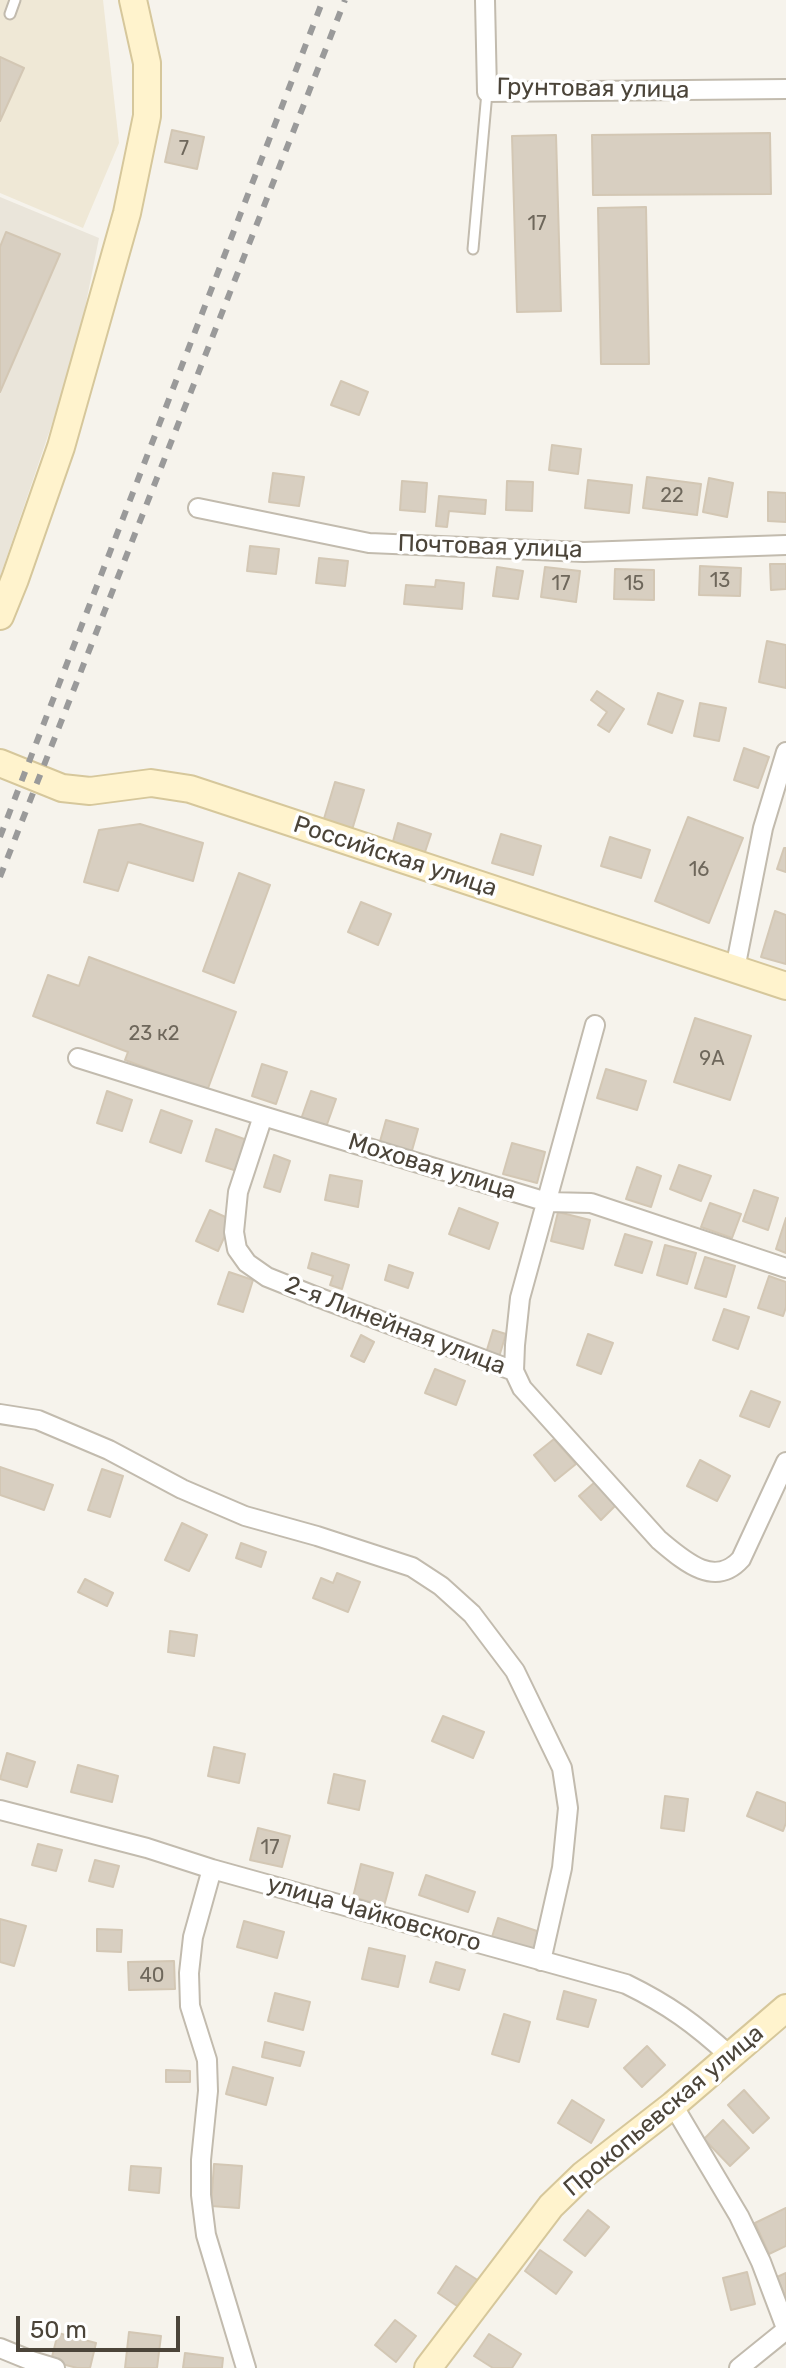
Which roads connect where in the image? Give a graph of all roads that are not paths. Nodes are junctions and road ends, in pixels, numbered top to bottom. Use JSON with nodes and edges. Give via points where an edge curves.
{"nodes":[{"id":1,"x":15,"y":0,"type":"edge"},
{"id":2,"x":133,"y":0,"type":"edge"},
{"id":3,"x":485,"y":0,"type":"edge"},
{"id":4,"x":10,"y":14,"type":"dead end"},
{"id":5,"x":786,"y":89,"type":"edge"},
{"id":6,"x":487,"y":92,"type":"junction"},
{"id":7,"x":473,"y":249,"type":"dead end"},
{"id":8,"x":198,"y":508,"type":"dead end"},
{"id":9,"x":786,"y":545,"type":"edge"},
{"id":10,"x":0,"y":616,"type":"edge"},
{"id":11,"x":786,"y":752,"type":"edge"},
{"id":12,"x":0,"y":763,"type":"edge"},
{"id":13,"x":735,"y":969,"type":"junction"},
{"id":14,"x":786,"y":986,"type":"edge"},
{"id":15,"x":595,"y":1025,"type":"dead end"},
{"id":16,"x":78,"y":1058,"type":"dead end"},
{"id":17,"x":263,"y":1116,"type":"junction"},
{"id":18,"x":547,"y":1202,"type":"junction"},
{"id":19,"x":786,"y":1268,"type":"edge"},
{"id":20,"x":514,"y":1371,"type":"junction"},
{"id":21,"x":0,"y":1414,"type":"edge"},
{"id":22,"x":786,"y":1462,"type":"edge"},
{"id":23,"x":0,"y":1810,"type":"edge"},
{"id":24,"x":212,"y":1869,"type":"junction"},
{"id":25,"x":541,"y":1961,"type":"junction"},
{"id":26,"x":786,"y":2008,"type":"edge"},
{"id":27,"x":730,"y":2056,"type":"junction"},
{"id":28,"x":673,"y":2105,"type":"junction"},
{"id":29,"x":786,"y":2329,"type":"edge"},
{"id":30,"x":0,"y":2348,"type":"edge"},
{"id":31,"x":55,"y":2368,"type":"edge"},
{"id":32,"x":246,"y":2368,"type":"edge"},
{"id":33,"x":428,"y":2368,"type":"edge"},
{"id":34,"x":739,"y":2368,"type":"edge"}],
"edges":[{"from":1,"to":4,"type":"lane"},
{"from":2,"to":10,"type":"main road","via":[[147,63],[147,116],[127,213],[61,447]]},
{"from":3,"to":6,"type":"street","name":"Грунтовая улица"},
{"from":5,"to":6,"type":"street","name":"Грунтовая улица"},
{"from":6,"to":7,"type":"lane"},
{"from":8,"to":9,"type":"street","name":"Почтовая улица","via":[[369,543],[584,552]]},
{"from":11,"to":13,"type":"street","via":[[763,828]]},
{"from":12,"to":13,"type":"main road","name":"Российская улица","via":[[62,788],[90,791],[151,783],[190,789]]},
{"from":13,"to":14,"type":"main road","name":"Российская улица"},
{"from":15,"to":18,"type":"street"},
{"from":16,"to":17,"type":"street","name":"Моховая улица"},
{"from":17,"to":18,"type":"street","name":"Моховая улица"},
{"from":17,"to":20,"type":"street","name":"2-я Линейная улица","via":[[238,1192],[234,1232],[247,1263],[267,1277]]},
{"from":18,"to":19,"type":"street","name":"Моховая улица","via":[[591,1203]]},
{"from":18,"to":20,"type":"street","via":[[520,1298]]},
{"from":20,"to":22,"type":"street","name":"2-я Линейная улица","via":[[522,1388],[639,1519],[680,1558],[701,1569],[718,1573],[741,1559]]},
{"from":21,"to":25,"type":"street","via":[[38,1420],[245,1516],[412,1567],[472,1614],[515,1671],[562,1768],[568,1808],[562,1868]]},
{"from":23,"to":24,"type":"street","name":"улица Чайковского"},
{"from":24,"to":25,"type":"street","name":"улица Чайковского"},
{"from":24,"to":32,"type":"street","via":[[189,1973],[190,2006],[207,2060],[201,2195],[206,2235]]},
{"from":25,"to":27,"type":"street","name":"улица Чайковского","via":[[626,1984],[659,2000]]},
{"from":26,"to":27,"type":"main road","name":"Прокопьевская улица"},
{"from":27,"to":28,"type":"main road","name":"Прокопьевская улица"},
{"from":28,"to":29,"type":"street","via":[[739,2216]]},
{"from":28,"to":33,"type":"main road","name":"Прокопьевская улица","via":[[551,2206]]},
{"from":29,"to":34,"type":"street"},
{"from":30,"to":31,"type":"street"}]}
